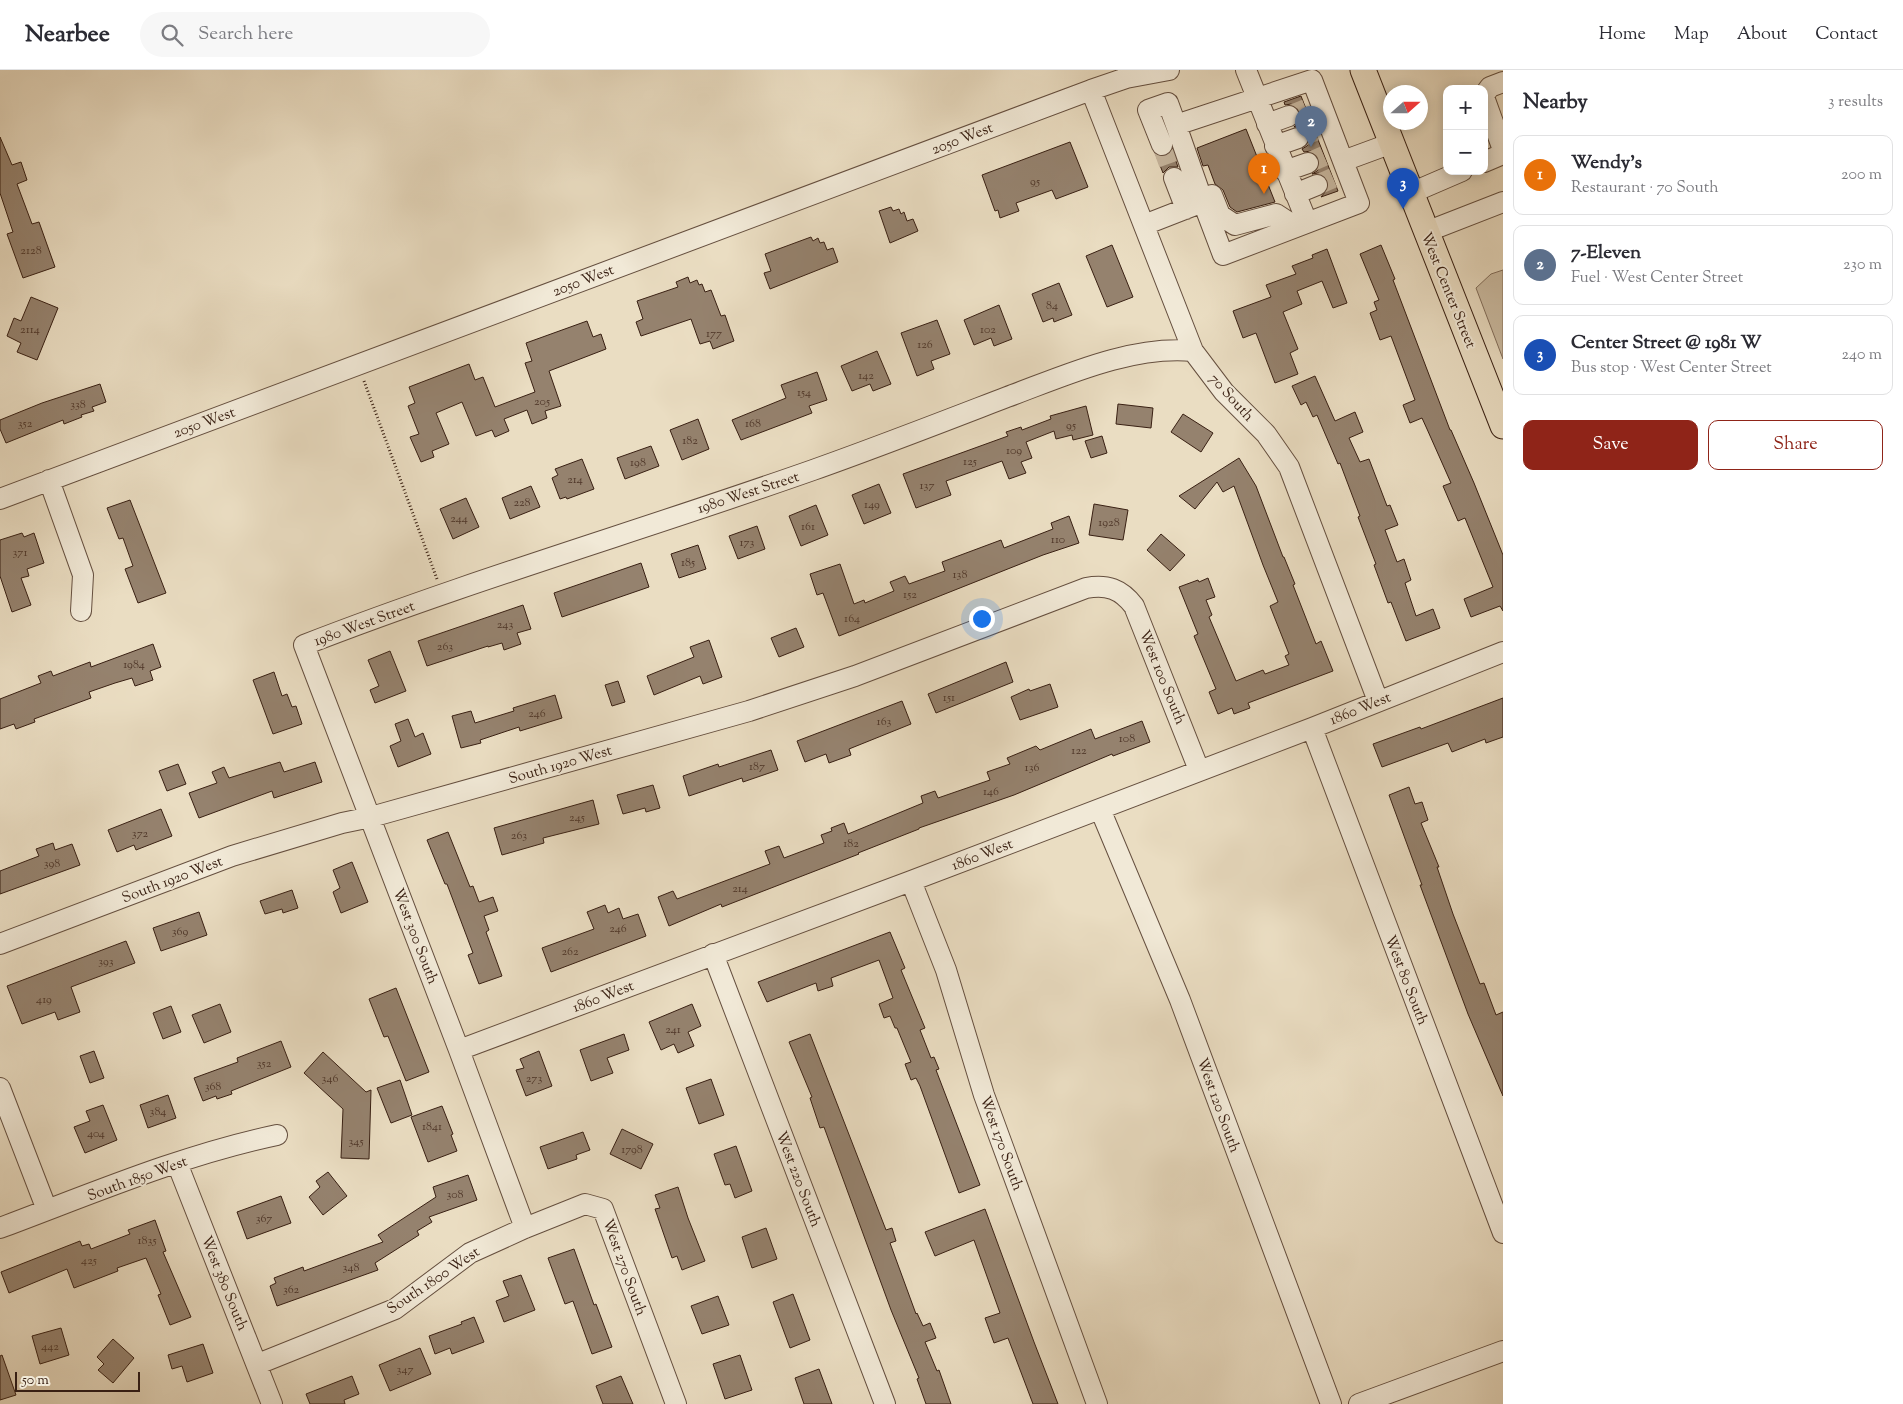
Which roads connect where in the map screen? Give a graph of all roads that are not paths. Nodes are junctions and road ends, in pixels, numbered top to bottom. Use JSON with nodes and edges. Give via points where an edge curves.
{"nodes":[{"id":1,"x":1169,"y":70,"type":"edge"},
{"id":2,"x":1246,"y":70,"type":"edge"},
{"id":3,"x":1364,"y":70,"type":"edge"},
{"id":4,"x":1503,"y":82,"type":"edge"},
{"id":5,"x":1091,"y":90,"type":"junction"},
{"id":6,"x":1488,"y":90,"type":"edge"},
{"id":7,"x":1256,"y":100,"type":"junction"},
{"id":8,"x":1488,"y":107,"type":"edge"},
{"id":9,"x":1305,"y":109,"type":"junction"},
{"id":10,"x":1267,"y":124,"type":"junction"},
{"id":11,"x":1176,"y":125,"type":"junction"},
{"id":12,"x":1314,"y":131,"type":"junction"},
{"id":13,"x":1392,"y":143,"type":"junction"},
{"id":14,"x":1162,"y":145,"type":"tunnel mouth"},
{"id":15,"x":1275,"y":146,"type":"junction"},
{"id":16,"x":1184,"y":147,"type":"junction"},
{"id":17,"x":1503,"y":150,"type":"edge"},
{"id":18,"x":1503,"y":154,"type":"edge"},
{"id":19,"x":1488,"y":160,"type":"edge"},
{"id":20,"x":1330,"y":166,"type":"junction"},
{"id":21,"x":1285,"y":171,"type":"junction"},
{"id":22,"x":1453,"y":175,"type":"edge"},
{"id":23,"x":1174,"y":178,"type":"tunnel mouth"},
{"id":24,"x":1411,"y":193,"type":"junction"},
{"id":25,"x":1295,"y":194,"type":"junction"},
{"id":26,"x":1503,"y":202,"type":"edge"},
{"id":27,"x":1194,"y":205,"type":"junction"},
{"id":28,"x":1302,"y":224,"type":"junction"},
{"id":29,"x":1144,"y":225,"type":"junction"},
{"id":30,"x":1426,"y":232,"type":"junction"},
{"id":31,"x":1193,"y":351,"type":"junction"},
{"id":32,"x":1503,"y":426,"type":"edge"},
{"id":33,"x":49,"y":480,"type":"junction"},
{"id":34,"x":0,"y":498,"type":"edge"},
{"id":35,"x":1118,"y":591,"type":"joint"},
{"id":36,"x":81,"y":611,"type":"dead end"},
{"id":37,"x":304,"y":645,"type":"joint"},
{"id":38,"x":1503,"y":652,"type":"edge"},
{"id":39,"x":1378,"y":701,"type":"junction"},
{"id":40,"x":1312,"y":728,"type":"junction"},
{"id":41,"x":1200,"y":770,"type":"junction"},
{"id":42,"x":1100,"y":808,"type":"junction"},
{"id":43,"x":371,"y":817,"type":"junction"},
{"id":44,"x":911,"y":881,"type":"junction"},
{"id":45,"x":0,"y":944,"type":"edge"},
{"id":46,"x":713,"y":954,"type":"junction"},
{"id":47,"x":459,"y":1050,"type":"junction"},
{"id":48,"x":0,"y":1088,"type":"edge"},
{"id":49,"x":277,"y":1135,"type":"dead end"},
{"id":50,"x":178,"y":1163,"type":"junction"},
{"id":51,"x":48,"y":1210,"type":"junction"},
{"id":52,"x":0,"y":1228,"type":"edge"},
{"id":53,"x":525,"y":1228,"type":"junction"},
{"id":54,"x":1503,"y":1233,"type":"edge"},
{"id":55,"x":1503,"y":1351,"type":"edge"},
{"id":56,"x":258,"y":1364,"type":"junction"},
{"id":57,"x":272,"y":1404,"type":"edge"},
{"id":58,"x":676,"y":1404,"type":"edge"},
{"id":59,"x":886,"y":1404,"type":"edge"},
{"id":60,"x":1097,"y":1404,"type":"edge"},
{"id":61,"x":1331,"y":1404,"type":"edge"},
{"id":62,"x":1359,"y":1404,"type":"edge"}],
"edges":[{"from":1,"to":5,"type":"street","name":"2050 West","via":[[1126,78]]},
{"from":2,"to":7,"type":"street"},
{"from":3,"to":13,"type":"main road","name":"West Center Street"},
{"from":4,"to":6,"type":"street"},
{"from":5,"to":29,"type":"street","name":"70 South"},
{"from":5,"to":33,"type":"street","name":"2050 West"},
{"from":7,"to":9,"type":"street","via":[[1312,80]]},
{"from":7,"to":10,"type":"street"},
{"from":7,"to":11,"type":"street"},
{"from":8,"to":17,"type":"street"},
{"from":9,"to":10,"type":"street"},
{"from":9,"to":12,"type":"street"},
{"from":10,"to":15,"type":"street"},
{"from":11,"to":14,"type":"street","via":[[1168,103],[1148,110]]},
{"from":11,"to":16,"type":"street"},
{"from":12,"to":15,"type":"street"},
{"from":12,"to":20,"type":"street"},
{"from":13,"to":20,"type":"street"},
{"from":13,"to":24,"type":"main road","name":"West Center Street"},
{"from":15,"to":21,"type":"street"},
{"from":16,"to":27,"type":"street"},
{"from":16,"to":28,"type":"street","via":[[1196,152],[1220,214],[1235,226],[1276,214]]},
{"from":18,"to":19,"type":"street"},
{"from":20,"to":21,"type":"street"},
{"from":20,"to":25,"type":"street"},
{"from":20,"to":28,"type":"street","via":[[1360,203]]},
{"from":21,"to":25,"type":"street"},
{"from":22,"to":24,"type":"street"},
{"from":23,"to":27,"type":"street"},
{"from":24,"to":30,"type":"main road","name":"West Center Street"},
{"from":25,"to":28,"type":"street"},
{"from":26,"to":30,"type":"street"},
{"from":27,"to":28,"type":"street","via":[[1224,255]]},
{"from":27,"to":29,"type":"street"},
{"from":29,"to":31,"type":"street","name":"70 South"},
{"from":30,"to":32,"type":"main road","name":"West Center Street"},
{"from":31,"to":37,"type":"street","name":"1980 West Street","via":[[1174,349],[1136,353],[1066,375],[813,470],[442,594]]},
{"from":31,"to":39,"type":"street","name":"70 South","via":[[1224,392],[1266,434],[1289,467]]},
{"from":33,"to":34,"type":"street","name":"2050 West"},
{"from":33,"to":36,"type":"street","via":[[83,575]]},
{"from":35,"to":41,"type":"street","name":"West 100 South","via":[[1134,606]]},
{"from":35,"to":43,"type":"street","name":"South 1920 West","via":[[1108,587],[1086,588],[856,676],[750,711]]},
{"from":37,"to":43,"type":"street","name":"West 300 South"},
{"from":38,"to":39,"type":"street","name":"1860 West"},
{"from":39,"to":40,"type":"street","name":"1860 West"},
{"from":40,"to":41,"type":"street","name":"1860 West"},
{"from":40,"to":54,"type":"street","name":"West 80 South"},
{"from":41,"to":42,"type":"street","name":"1860 West"},
{"from":42,"to":44,"type":"street","name":"1860 West"},
{"from":42,"to":61,"type":"street","name":"West 120 South","via":[[1180,1000]]},
{"from":43,"to":45,"type":"street","name":"South 1920 West","via":[[232,856]]},
{"from":43,"to":47,"type":"street","name":"West 300 South"},
{"from":44,"to":46,"type":"street","name":"1860 West"},
{"from":44,"to":60,"type":"street","name":"West 170 South","via":[[946,970],[984,1095]]},
{"from":46,"to":47,"type":"street","name":"1860 West"},
{"from":46,"to":59,"type":"street","name":"West 220 South"},
{"from":47,"to":53,"type":"street","name":"West 300 South"},
{"from":48,"to":51,"type":"street"},
{"from":49,"to":50,"type":"street","name":"South 1850 West","via":[[238,1143]]},
{"from":50,"to":51,"type":"street","name":"South 1850 West"},
{"from":50,"to":56,"type":"street","name":"West 380 South"},
{"from":51,"to":52,"type":"street","name":"South 1850 West"},
{"from":53,"to":56,"type":"street","name":"South 1800 West","via":[[470,1253],[395,1310]]},
{"from":53,"to":58,"type":"street","name":"West 270 South","via":[[585,1204],[603,1209]]},
{"from":55,"to":62,"type":"street"},
{"from":56,"to":57,"type":"street","name":"West 380 South"}]}
